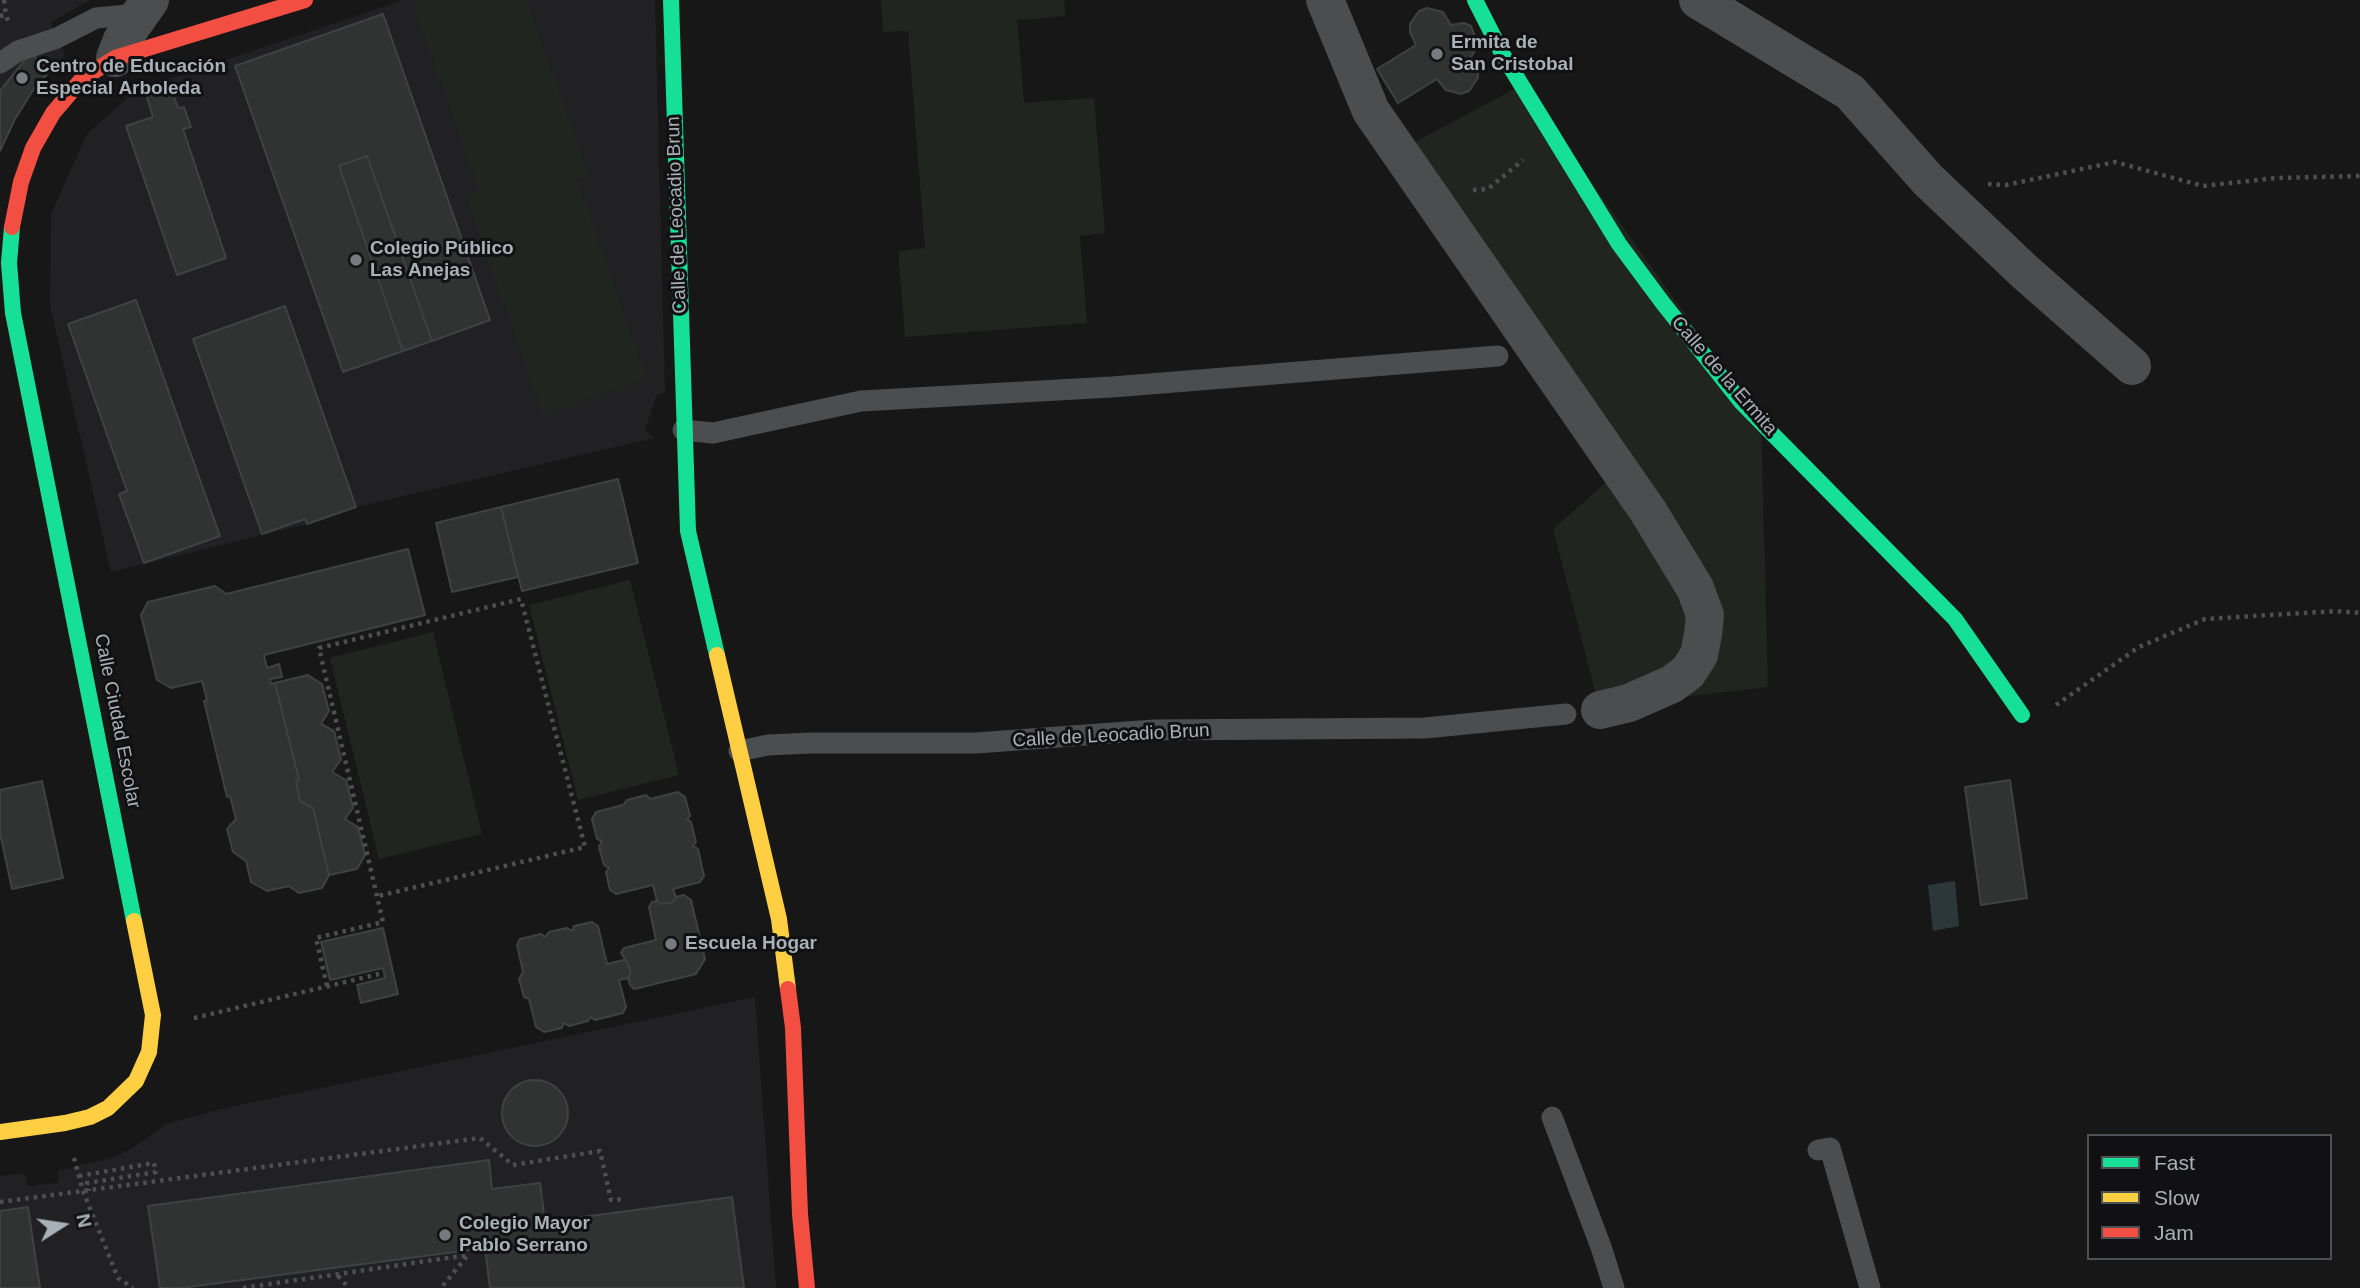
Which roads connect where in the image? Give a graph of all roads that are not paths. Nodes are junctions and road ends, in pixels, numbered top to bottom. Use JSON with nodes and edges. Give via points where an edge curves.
{"nodes":[{"id":1,"x":305,"y":0,"type":"edge"},
{"id":2,"x":671,"y":0,"type":"edge"},
{"id":3,"x":1325,"y":0,"type":"edge"},
{"id":4,"x":1475,"y":0,"type":"edge"},
{"id":5,"x":1698,"y":0,"type":"edge"},
{"id":6,"x":148,"y":4,"type":"edge"},
{"id":7,"x":173,"y":40,"type":"junction"},
{"id":8,"x":115,"y":58,"type":"junction"},
{"id":9,"x":0,"y":64,"type":"edge"},
{"id":10,"x":5,"y":264,"type":"edge"},
{"id":11,"x":1498,"y":356,"type":"dead end"},
{"id":12,"x":2132,"y":366,"type":"dead end"},
{"id":13,"x":683,"y":430,"type":"junction"},
{"id":14,"x":1583,"y":712,"type":"joint"},
{"id":15,"x":2022,"y":715,"type":"road end"},
{"id":16,"x":740,"y":751,"type":"junction"},
{"id":17,"x":1552,"y":1117,"type":"dead end"},
{"id":18,"x":0,"y":1132,"type":"edge"},
{"id":19,"x":1818,"y":1150,"type":"dead end"},
{"id":20,"x":807,"y":1288,"type":"edge"},
{"id":21,"x":1614,"y":1288,"type":"edge"},
{"id":22,"x":1870,"y":1288,"type":"edge"}],
"edges":[{"from":1,"to":7,"type":"street","name":"Calle Ciudad Escolar"},
{"from":2,"to":13,"type":"street","name":"Calle de Leocadio Brun"},
{"from":3,"to":14,"type":"street","via":[[1371,111],[1648,511],[1695,587],[1705,615],[1699,655],[1688,672],[1629,703]]},
{"from":4,"to":15,"type":"street","name":"Calle de la Ermita","via":[[1619,244],[1670,313],[1742,403],[1955,620]]},
{"from":5,"to":12,"type":"street","via":[[1850,92],[1928,180]]},
{"from":6,"to":7,"type":"street"},
{"from":6,"to":8,"type":"street"},
{"from":6,"to":9,"type":"lane","via":[[96,18],[18,51]]},
{"from":7,"to":8,"type":"street","name":"Calle Ciudad Escolar"},
{"from":8,"to":10,"type":"street","name":"Calle Ciudad Escolar","via":[[82,79],[53,113],[33,148],[21,182]]},
{"from":10,"to":18,"type":"street","name":"Calle Ciudad Escolar","via":[[153,1015],[149,1052],[136,1081],[108,1108],[65,1123]]},
{"from":11,"to":13,"type":"lane","via":[[861,401],[713,433]]},
{"from":13,"to":16,"type":"street","name":"Calle de Leocadio Brun","via":[[688,531]]},
{"from":14,"to":16,"type":"lane","name":"Calle de Leocadio Brun","via":[[1425,728],[1154,730],[976,743],[800,743]]},
{"from":16,"to":20,"type":"street","name":"Calle de Leocadio Brun","via":[[779,919],[787,976]]},
{"from":17,"to":21,"type":"lane"},
{"from":19,"to":22,"type":"lane","via":[[1830,1148]]}]}
